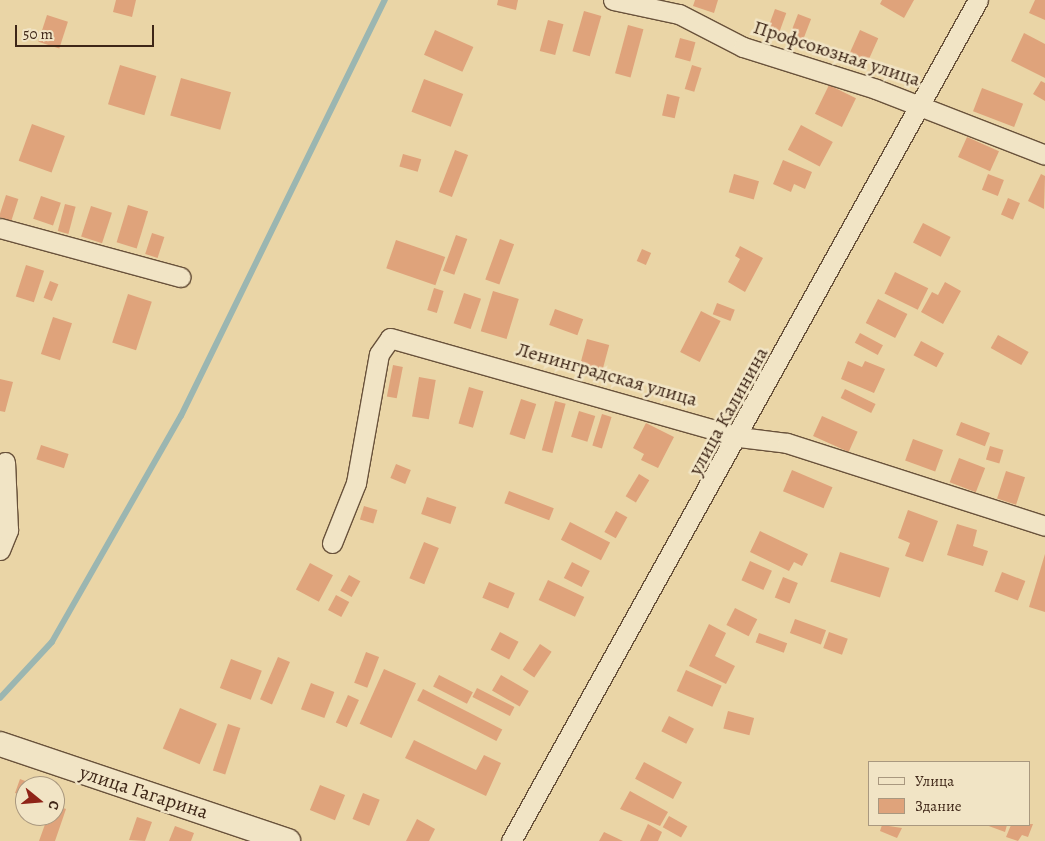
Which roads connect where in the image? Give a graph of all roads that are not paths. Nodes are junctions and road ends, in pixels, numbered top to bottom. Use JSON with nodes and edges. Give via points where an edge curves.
{"nodes":[{"id":1,"x":614,"y":0,"type":"edge"},
{"id":2,"x":978,"y":0,"type":"edge"},
{"id":3,"x":921,"y":105,"type":"junction"},
{"id":4,"x":1045,"y":155,"type":"edge"},
{"id":5,"x":0,"y":228,"type":"edge"},
{"id":6,"x":180,"y":277,"type":"dead end"},
{"id":7,"x":739,"y":437,"type":"junction"},
{"id":8,"x":6,"y":462,"type":"dead end"},
{"id":9,"x":1045,"y":526,"type":"edge"},
{"id":10,"x":332,"y":542,"type":"dead end"},
{"id":11,"x":0,"y":550,"type":"edge"},
{"id":12,"x":0,"y":744,"type":"edge"},
{"id":13,"x":288,"y":841,"type":"edge"},
{"id":14,"x":511,"y":841,"type":"edge"}],
"edges":[{"from":1,"to":3,"type":"street","name":"Профсоюзная улица","via":[[679,14],[743,47]]},
{"from":2,"to":3,"type":"street","name":"улица Калинина"},
{"from":3,"to":4,"type":"street","name":"Профсоюзная улица"},
{"from":3,"to":7,"type":"street","name":"улица Калинина"},
{"from":5,"to":6,"type":"street"},
{"from":7,"to":9,"type":"street","name":"Ленинградская улица","via":[[787,442]]},
{"from":7,"to":10,"type":"street","name":"Ленинградская улица","via":[[390,338],[379,354],[356,483]]},
{"from":7,"to":14,"type":"street","name":"улица Калинина"},
{"from":8,"to":11,"type":"street","via":[[8,530]]},
{"from":12,"to":13,"type":"street","name":"улица Гагарина"}]}
